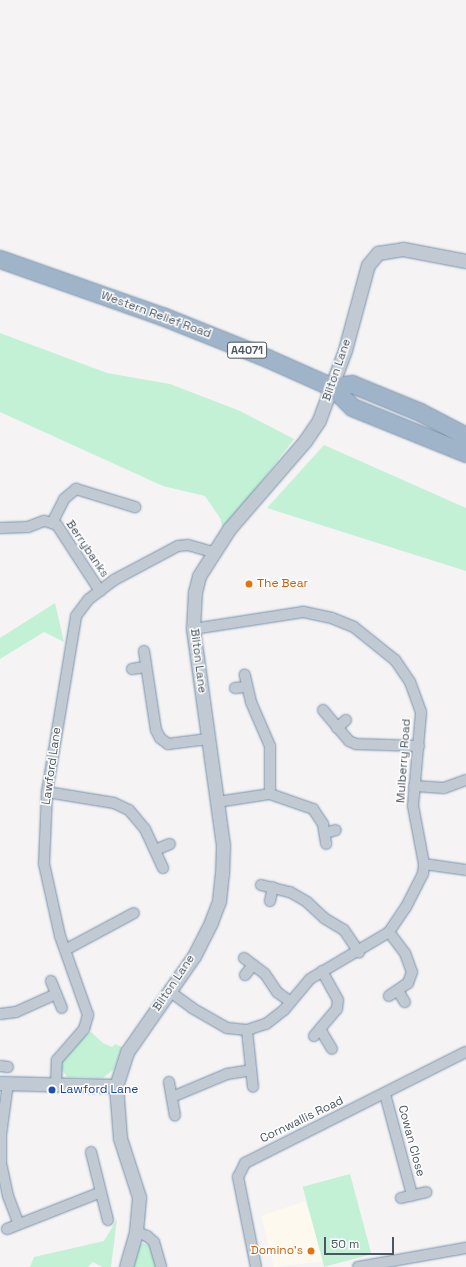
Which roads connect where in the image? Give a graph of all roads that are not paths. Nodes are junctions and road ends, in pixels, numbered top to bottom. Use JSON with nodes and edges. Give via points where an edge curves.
{"nodes":[{"id":1,"x":0,"y":259,"type":"edge"},
{"id":2,"x":466,"y":261,"type":"edge"},
{"id":3,"x":332,"y":387,"type":"junction"},
{"id":4,"x":466,"y":436,"type":"edge"},
{"id":5,"x":466,"y":453,"type":"edge"},
{"id":6,"x":135,"y":506,"type":"dead end"},
{"id":7,"x":52,"y":523,"type":"junction"},
{"id":8,"x":0,"y":528,"type":"edge"},
{"id":9,"x":212,"y":552,"type":"junction"},
{"id":10,"x":100,"y":591,"type":"junction"},
{"id":11,"x":193,"y":628,"type":"junction"},
{"id":12,"x":144,"y":651,"type":"dead end"},
{"id":13,"x":145,"y":667,"type":"junction"},
{"id":14,"x":132,"y":669,"type":"dead end"},
{"id":15,"x":244,"y":674,"type":"dead end"},
{"id":16,"x":246,"y":686,"type":"junction"},
{"id":17,"x":235,"y":688,"type":"dead end"},
{"id":18,"x":323,"y":710,"type":"dead end"},
{"id":19,"x":346,"y":720,"type":"dead end"},
{"id":20,"x":337,"y":728,"type":"junction"},
{"id":21,"x":208,"y":738,"type":"junction"},
{"id":22,"x":419,"y":746,"type":"junction"},
{"id":23,"x":466,"y":780,"type":"edge"},
{"id":24,"x":414,"y":786,"type":"junction"},
{"id":25,"x":47,"y":792,"type":"junction"},
{"id":26,"x":270,"y":794,"type":"junction"},
{"id":27,"x":217,"y":802,"type":"junction"},
{"id":28,"x":336,"y":830,"type":"dead end"},
{"id":29,"x":325,"y":833,"type":"junction"},
{"id":30,"x":170,"y":844,"type":"dead end"},
{"id":31,"x":326,"y":844,"type":"dead end"},
{"id":32,"x":155,"y":850,"type":"junction"},
{"id":33,"x":424,"y":864,"type":"junction"},
{"id":34,"x":163,"y":868,"type":"dead end"},
{"id":35,"x":466,"y":870,"type":"edge"},
{"id":36,"x":262,"y":885,"type":"dead end"},
{"id":37,"x":273,"y":887,"type":"junction"},
{"id":38,"x":270,"y":901,"type":"dead end"},
{"id":39,"x":134,"y":913,"type":"dead end"},
{"id":40,"x":389,"y":932,"type":"junction"},
{"id":41,"x":66,"y":950,"type":"junction"},
{"id":42,"x":359,"y":952,"type":"junction"},
{"id":43,"x":244,"y":958,"type":"dead end"},
{"id":44,"x":253,"y":965,"type":"junction"},
{"id":45,"x":322,"y":971,"type":"junction"},
{"id":46,"x":245,"y":975,"type":"dead end"},
{"id":47,"x":51,"y":981,"type":"dead end"},
{"id":48,"x":169,"y":991,"type":"junction"},
{"id":49,"x":398,"y":991,"type":"junction"},
{"id":50,"x":56,"y":994,"type":"junction"},
{"id":51,"x":389,"y":996,"type":"dead end"},
{"id":52,"x":292,"y":1002,"type":"junction"},
{"id":53,"x":405,"y":1002,"type":"dead end"},
{"id":54,"x":62,"y":1008,"type":"dead end"},
{"id":55,"x":0,"y":1014,"type":"edge"},
{"id":56,"x":247,"y":1030,"type":"junction"},
{"id":57,"x":332,"y":1049,"type":"dead end"},
{"id":58,"x":466,"y":1052,"type":"edge"},
{"id":59,"x":250,"y":1070,"type":"junction"},
{"id":60,"x":169,"y":1082,"type":"dead end"},
{"id":61,"x":4,"y":1083,"type":"edge"},
{"id":62,"x":56,"y":1084,"type":"junction"},
{"id":63,"x":116,"y":1086,"type":"junction"},
{"id":64,"x":253,"y":1087,"type":"dead end"},
{"id":65,"x":385,"y":1094,"type":"junction"},
{"id":66,"x":172,"y":1097,"type":"junction"},
{"id":67,"x":175,"y":1114,"type":"dead end"},
{"id":68,"x":91,"y":1152,"type":"dead end"},
{"id":69,"x":426,"y":1192,"type":"dead end"},
{"id":70,"x":99,"y":1193,"type":"junction"},
{"id":71,"x":412,"y":1195,"type":"junction"},
{"id":72,"x":401,"y":1198,"type":"dead end"},
{"id":73,"x":108,"y":1220,"type":"dead end"},
{"id":74,"x":19,"y":1224,"type":"junction"},
{"id":75,"x":7,"y":1229,"type":"dead end"},
{"id":76,"x":136,"y":1232,"type":"junction"},
{"id":77,"x":466,"y":1248,"type":"edge"},
{"id":78,"x":407,"y":1263,"type":"edge"},
{"id":79,"x":126,"y":1267,"type":"edge"},
{"id":80,"x":161,"y":1267,"type":"edge"},
{"id":81,"x":256,"y":1267,"type":"edge"},
{"id":82,"x":358,"y":1267,"type":"edge"}],
"edges":[{"from":1,"to":3,"type":"highway","name":"Western Relief Road","number":"A4071","via":[[162,316]]},
{"from":2,"to":3,"type":"street","name":"Bilton Lane","via":[[403,249],[378,253],[368,265]]},
{"from":3,"to":4,"type":"highway","via":[[352,384],[420,412]]},
{"from":3,"to":5,"type":"highway","name":"Western Relief Road","number":"A4071","via":[[352,407]]},
{"from":3,"to":9,"type":"street","name":"Bilton Lane","via":[[319,420],[305,441],[253,499]]},
{"from":6,"to":7,"type":"street","name":"Berrybanks","via":[[76,489],[64,499]]},
{"from":7,"to":8,"type":"street","name":"Berrybanks","via":[[44,521],[28,527]]},
{"from":7,"to":10,"type":"street","name":"Berrybanks","via":[[57,525]]},
{"from":9,"to":10,"type":"street","name":"Lawford Lane","via":[[188,545],[178,546],[114,580]]},
{"from":9,"to":11,"type":"street","name":"Bilton Lane","via":[[202,570],[195,592]]},
{"from":10,"to":25,"type":"street","name":"Lawford Lane","via":[[89,598],[75,620]]},
{"from":11,"to":21,"type":"street","name":"Bilton Lane"},
{"from":11,"to":22,"type":"street","name":"Mulberry Road","via":[[303,612],[332,618],[354,627],[395,660],[410,682],[421,712]]},
{"from":12,"to":13,"type":"street"},
{"from":13,"to":14,"type":"street"},
{"from":13,"to":21,"type":"street","via":[[156,730],[160,738],[168,744]]},
{"from":15,"to":16,"type":"street"},
{"from":16,"to":17,"type":"street"},
{"from":16,"to":26,"type":"street","via":[[270,746]]},
{"from":18,"to":20,"type":"street"},
{"from":19,"to":20,"type":"street"},
{"from":20,"to":22,"type":"street","via":[[349,741],[356,744]]},
{"from":21,"to":27,"type":"street","name":"Bilton Lane"},
{"from":22,"to":24,"type":"street","name":"Mulberry Road"},
{"from":23,"to":24,"type":"street","via":[[444,788]]},
{"from":24,"to":33,"type":"street","name":"Mulberry Road","via":[[414,819]]},
{"from":25,"to":32,"type":"street","via":[[114,803],[129,810],[145,829]]},
{"from":25,"to":41,"type":"street","name":"Lawford Lane","via":[[44,864],[52,908]]},
{"from":26,"to":27,"type":"street"},
{"from":26,"to":29,"type":"street","via":[[313,809],[320,816]]},
{"from":27,"to":48,"type":"street","name":"Bilton Lane","via":[[223,845],[219,901],[194,956]]},
{"from":28,"to":29,"type":"street"},
{"from":29,"to":31,"type":"street"},
{"from":30,"to":32,"type":"street"},
{"from":32,"to":34,"type":"street"},
{"from":33,"to":35,"type":"street"},
{"from":33,"to":40,"type":"street","name":"Mulberry Road","via":[[423,874],[406,907]]},
{"from":36,"to":37,"type":"street"},
{"from":37,"to":38,"type":"street"},
{"from":37,"to":42,"type":"street","via":[[290,892],[307,902],[324,918],[344,930]]},
{"from":39,"to":41,"type":"street"},
{"from":40,"to":42,"type":"street","name":"Mulberry Road"},
{"from":40,"to":49,"type":"street","via":[[412,967],[412,977]]},
{"from":41,"to":62,"type":"street","name":"Lawford Lane","via":[[88,1015],[84,1029],[57,1060]]},
{"from":42,"to":45,"type":"street","name":"Mulberry Road"},
{"from":43,"to":44,"type":"street"},
{"from":44,"to":46,"type":"street"},
{"from":44,"to":52,"type":"street","via":[[265,974],[277,992]]},
{"from":45,"to":52,"type":"street","name":"Mulberry Road","via":[[310,978]]},
{"from":45,"to":57,"type":"street","via":[[338,1000],[337,1009],[317,1033]]},
{"from":47,"to":50,"type":"street"},
{"from":48,"to":56,"type":"street","via":[[218,1025]]},
{"from":48,"to":63,"type":"street","name":"Bilton Lane","via":[[127,1052]]},
{"from":49,"to":51,"type":"street"},
{"from":49,"to":53,"type":"street"},
{"from":50,"to":54,"type":"street"},
{"from":50,"to":55,"type":"street","via":[[16,1012]]},
{"from":52,"to":56,"type":"street","name":"Mulberry Road","via":[[272,1020]]},
{"from":56,"to":59,"type":"street"},
{"from":58,"to":65,"type":"street","name":"Cornwallis Road"},
{"from":59,"to":64,"type":"street"},
{"from":59,"to":66,"type":"street","via":[[226,1074]]},
{"from":60,"to":66,"type":"street"},
{"from":61,"to":62,"type":"street"},
{"from":61,"to":74,"type":"street","via":[[1,1163],[8,1196]]},
{"from":62,"to":63,"type":"street"},
{"from":63,"to":76,"type":"street","via":[[120,1138],[139,1197]]},
{"from":65,"to":71,"type":"street","name":"Cowan Close"},
{"from":65,"to":81,"type":"street","name":"Cornwallis Road","via":[[245,1163],[238,1177]]},
{"from":66,"to":67,"type":"street"},
{"from":68,"to":70,"type":"street"},
{"from":69,"to":71,"type":"street","name":"Cowan Close"},
{"from":70,"to":73,"type":"street"},
{"from":70,"to":74,"type":"street"},
{"from":71,"to":72,"type":"street","name":"Cowan Close"},
{"from":74,"to":75,"type":"street"},
{"from":76,"to":79,"type":"street"},
{"from":76,"to":80,"type":"street","via":[[154,1242]]},
{"from":77,"to":78,"type":"street"},
{"from":78,"to":82,"type":"street"}]}
